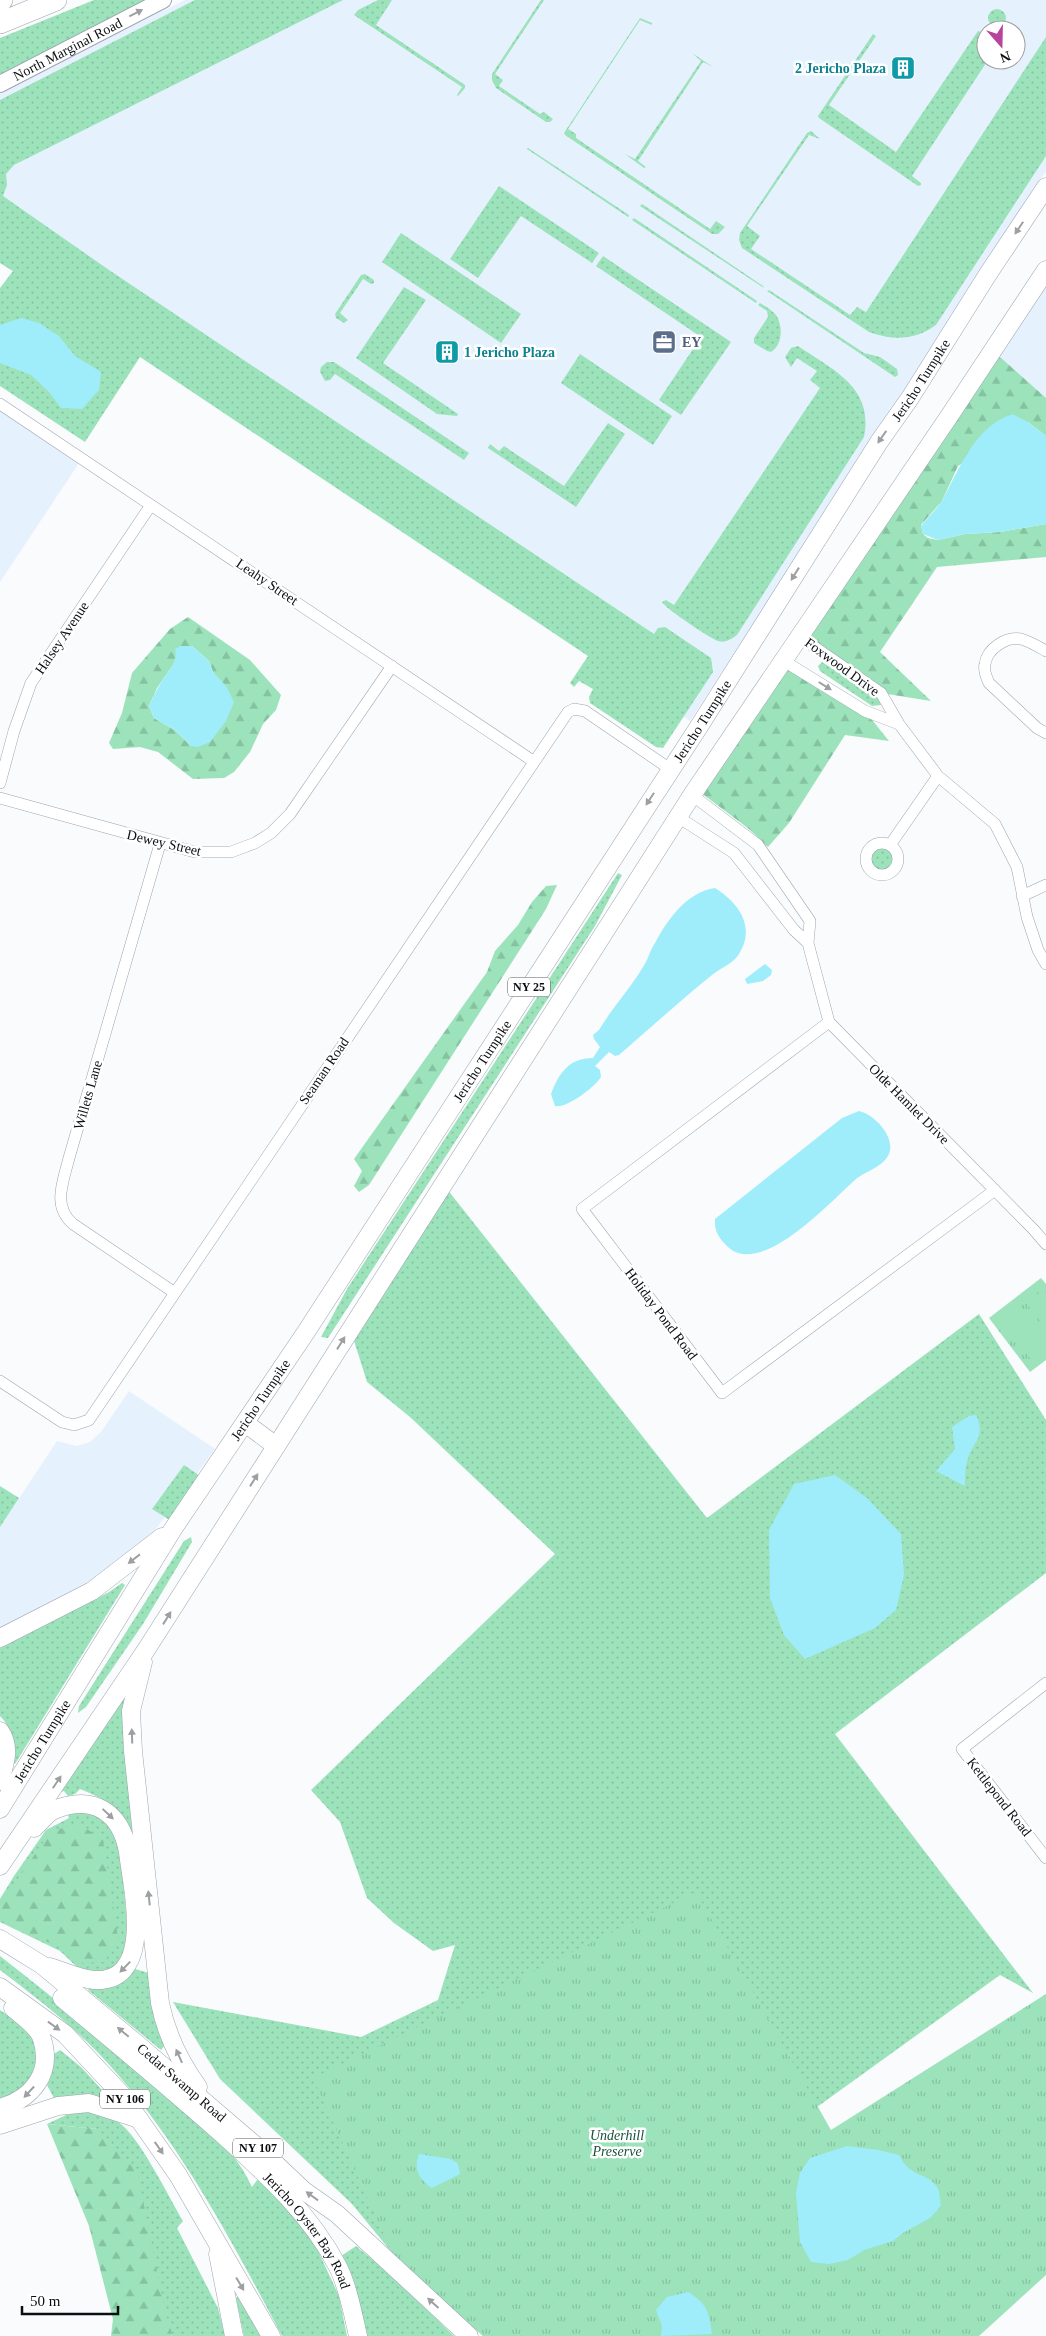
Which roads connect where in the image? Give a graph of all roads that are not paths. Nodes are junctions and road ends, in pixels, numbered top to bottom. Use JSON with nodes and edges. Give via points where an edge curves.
{"nodes":[{"id":1,"x":56,"y":0,"type":"edge"},
{"id":2,"x":163,"y":0,"type":"edge"},
{"id":3,"x":0,"y":24,"type":"edge"},
{"id":4,"x":0,"y":84,"type":"edge"},
{"id":5,"x":1046,"y":187,"type":"edge"},
{"id":6,"x":1046,"y":270,"type":"edge"},
{"id":7,"x":0,"y":404,"type":"edge"},
{"id":8,"x":151,"y":505,"type":"junction"},
{"id":9,"x":800,"y":637,"type":"junction"},
{"id":10,"x":1046,"y":651,"type":"edge"},
{"id":11,"x":784,"y":661,"type":"junction"},
{"id":12,"x":392,"y":666,"type":"junction"},
{"id":13,"x":899,"y":724,"type":"junction"},
{"id":14,"x":1046,"y":733,"type":"edge"},
{"id":15,"x":533,"y":761,"type":"junction"},
{"id":16,"x":670,"y":769,"type":"junction"},
{"id":17,"x":938,"y":776,"type":"junction"},
{"id":18,"x":0,"y":783,"type":"edge"},
{"id":19,"x":692,"y":795,"type":"junction"},
{"id":20,"x":0,"y":798,"type":"edge"},
{"id":21,"x":678,"y":817,"type":"junction"},
{"id":22,"x":160,"y":844,"type":"junction"},
{"id":23,"x":890,"y":845,"type":"dead end"},
{"id":24,"x":1046,"y":885,"type":"edge"},
{"id":25,"x":1022,"y":896,"type":"junction"},
{"id":26,"x":808,"y":943,"type":"junction"},
{"id":27,"x":1046,"y":964,"type":"edge"},
{"id":28,"x":829,"y":1022,"type":"junction"},
{"id":29,"x":995,"y":1190,"type":"junction"},
{"id":30,"x":1046,"y":1244,"type":"edge"},
{"id":31,"x":175,"y":1293,"type":"junction"},
{"id":32,"x":0,"y":1381,"type":"edge"},
{"id":33,"x":245,"y":1423,"type":"junction"},
{"id":34,"x":276,"y":1446,"type":"junction"},
{"id":35,"x":172,"y":1529,"type":"junction"},
{"id":36,"x":0,"y":1638,"type":"edge"},
{"id":37,"x":146,"y":1650,"type":"junction"},
{"id":38,"x":1046,"y":1684,"type":"edge"},
{"id":39,"x":0,"y":1731,"type":"edge"},
{"id":40,"x":0,"y":1780,"type":"edge"},
{"id":41,"x":0,"y":1809,"type":"edge"},
{"id":42,"x":10,"y":1851,"type":"junction"},
{"id":43,"x":1046,"y":1858,"type":"edge"},
{"id":44,"x":0,"y":1866,"type":"edge"},
{"id":45,"x":0,"y":1939,"type":"edge"},
{"id":46,"x":0,"y":1948,"type":"edge"},
{"id":47,"x":42,"y":1965,"type":"junction"},
{"id":48,"x":0,"y":1987,"type":"edge"},
{"id":49,"x":0,"y":1996,"type":"edge"},
{"id":50,"x":0,"y":2108,"type":"edge"},
{"id":51,"x":216,"y":2111,"type":"junction"},
{"id":52,"x":139,"y":2119,"type":"junction"},
{"id":53,"x":0,"y":2125,"type":"edge"},
{"id":54,"x":215,"y":2242,"type":"junction"},
{"id":55,"x":234,"y":2336,"type":"edge"},
{"id":56,"x":271,"y":2336,"type":"edge"},
{"id":57,"x":358,"y":2336,"type":"edge"},
{"id":58,"x":469,"y":2336,"type":"edge"}],
"edges":[{"from":1,"to":3,"type":"highway"},
{"from":4,"to":2,"type":"main road","name":"North Marginal Road","one_way":true},
{"from":5,"to":16,"type":"main road","name":"Jericho Turnpike","number":"NY 25","one_way":true,"via":[[910,398],[878,442]]},
{"from":6,"to":9,"type":"main road","number":"NY 25"},
{"from":7,"to":8,"type":"street","name":"Leahy Street"},
{"from":8,"to":12,"type":"street","name":"Leahy Street"},
{"from":8,"to":18,"type":"street","name":"Halsey Avenue","via":[[31,683]]},
{"from":9,"to":11,"type":"main road","number":"NY 25"},
{"from":9,"to":13,"type":"street","name":"Foxwood Drive","via":[[881,693]]},
{"from":10,"to":14,"type":"street","via":[[1020,639],[1007,640],[996,646],[984,664],[990,683]]},
{"from":11,"to":13,"type":"street","name":"Foxwood Drive","one_way":true,"via":[[865,711]]},
{"from":11,"to":19,"type":"main road","number":"NY 25"},
{"from":12,"to":15,"type":"street","name":"Leahy Street"},
{"from":12,"to":22,"type":"street","name":"Dewey Street","via":[[290,814],[271,833],[255,844],[221,854]]},
{"from":13,"to":17,"type":"street","name":"Foxwood Drive"},
{"from":15,"to":16,"type":"street","name":"Seaman Road","via":[[562,718],[574,709],[585,711]]},
{"from":15,"to":31,"type":"street","name":"Seaman Road"},
{"from":16,"to":33,"type":"main road","name":"Jericho Turnpike","number":"NY 25","one_way":true},
{"from":17,"to":23,"type":"street"},
{"from":17,"to":25,"type":"street","name":"Foxwood Drive","via":[[995,824],[1017,867]]},
{"from":19,"to":21,"type":"main road","number":"NY 25"},
{"from":19,"to":26,"type":"street","name":"Olde Hamlet Drive","via":[[758,845],[810,921]]},
{"from":20,"to":22,"type":"street","name":"Dewey Street"},
{"from":21,"to":26,"type":"street","via":[[734,853],[794,930]]},
{"from":34,"to":21,"type":"main road","number":"NY 25","one_way":true},
{"from":22,"to":31,"type":"street","name":"Willets Lane","via":[[69,1158],[59,1204],[65,1217],[73,1224]]},
{"from":24,"to":25,"type":"street"},
{"from":25,"to":27,"type":"street","name":"Foxwood Drive","via":[[1038,950]]},
{"from":26,"to":28,"type":"street","name":"Olde Hamlet Drive"},
{"from":28,"to":29,"type":"street","name":"Olde Hamlet Drive"},
{"from":28,"to":29,"type":"street","name":"Holiday Pond Road","via":[[582,1209],[722,1394]]},
{"from":29,"to":30,"type":"street","name":"Olde Hamlet Drive"},
{"from":31,"to":32,"type":"street","name":"Seaman Road","via":[[88,1420],[81,1424],[54,1418]]},
{"from":33,"to":34,"type":"main road"},
{"from":33,"to":35,"type":"main road","name":"Jericho Turnpike","number":"NY 25"},
{"from":37,"to":34,"type":"main road","number":"NY 25","one_way":true},
{"from":35,"to":36,"type":"main road","one_way":true,"via":[[92,1591]]},
{"from":35,"to":41,"type":"main road","name":"Jericho Turnpike","number":"NY 25"},
{"from":42,"to":37,"type":"main road","number":"NY 25","one_way":true},
{"from":51,"to":37,"type":"main road","one_way":true,"via":[[185,2069],[163,2020],[160,2004],[131,1711]]},
{"from":38,"to":43,"type":"street","name":"Kettlepond Road","via":[[962,1749]]},
{"from":39,"to":40,"type":"main road","via":[[7,1750]]},
{"from":42,"to":44,"type":"main road","number":"NY 25"},
{"from":42,"to":47,"type":"main road","one_way":true,"via":[[53,1810],[85,1802],[103,1809],[120,1825],[126,1839],[136,1936],[131,1960],[120,1972],[94,1980]]},
{"from":45,"to":47,"type":"main road","name":"Cedar Swamp Road","number":"NY 107"},
{"from":46,"to":57,"type":"main road","name":"Jericho Oyster Bay Road","number":"NY 106","via":[[197,2111],[263,2171],[306,2217],[338,2268]]},
{"from":51,"to":47,"type":"main road","name":"Cedar Swamp Road","number":"NY 107","one_way":true},
{"from":48,"to":52,"type":"main road","number":"NY 106","one_way":true,"via":[[65,2034],[122,2094]]},
{"from":49,"to":50,"type":"main road","one_way":true,"via":[[42,2037],[45,2061],[43,2074],[31,2093],[19,2102]]},
{"from":58,"to":51,"type":"main road","name":"Cedar Swamp Road","number":"NY 107","one_way":true,"via":[[337,2214],[303,2190]]},
{"from":52,"to":53,"type":"main road","via":[[89,2103],[58,2106]]},
{"from":52,"to":54,"type":"main road","number":"NY 106","one_way":true,"via":[[178,2175]]},
{"from":54,"to":55,"type":"main road","number":"NY 106"},
{"from":54,"to":56,"type":"main road","one_way":true}]}
